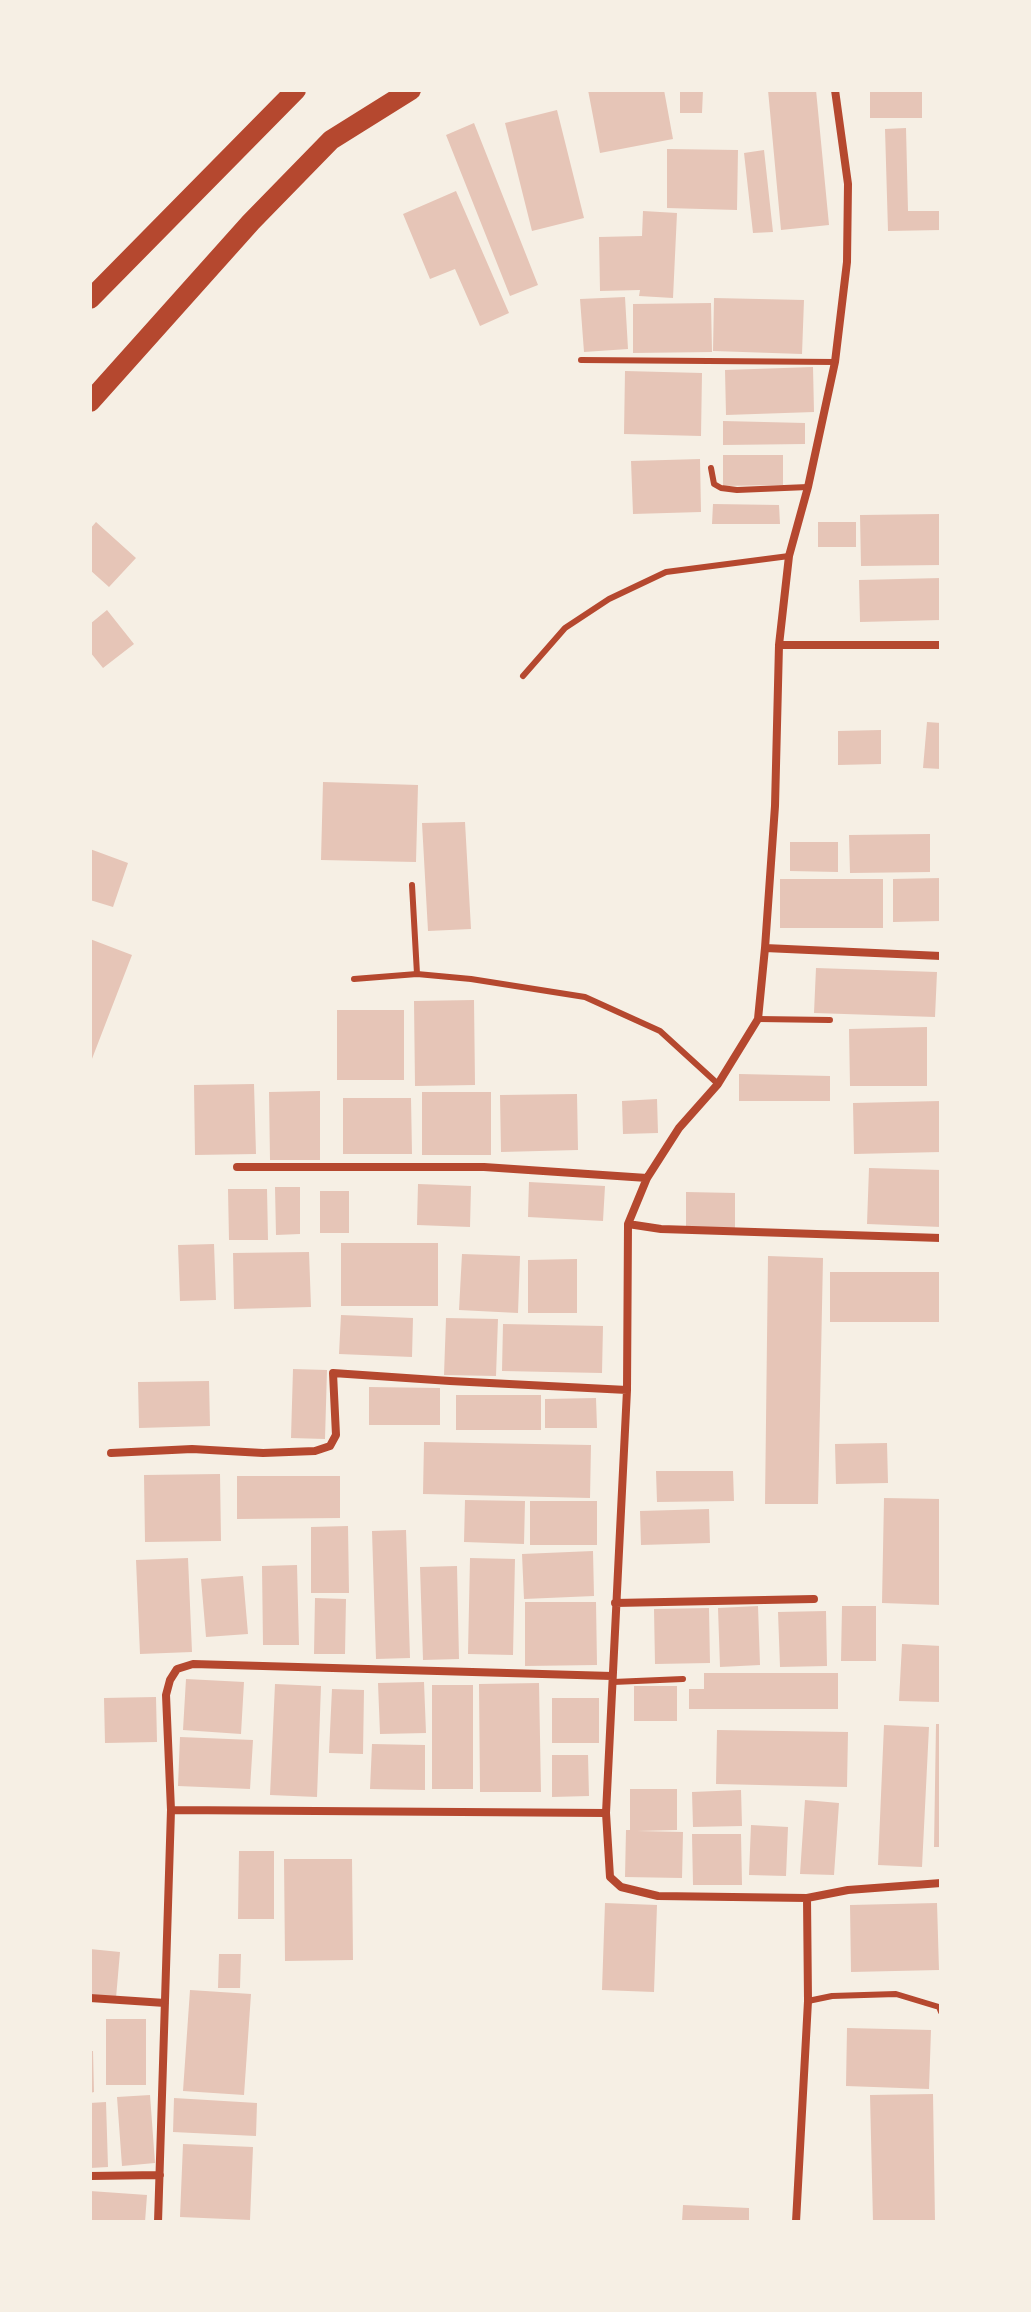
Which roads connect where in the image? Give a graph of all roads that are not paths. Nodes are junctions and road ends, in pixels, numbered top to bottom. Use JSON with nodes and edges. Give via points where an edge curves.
{"nodes":[{"id":1,"x":296,"y":90,"type":"edge"},
{"id":2,"x":411,"y":90,"type":"edge"},
{"id":3,"x":835,"y":90,"type":"edge"},
{"id":4,"x":90,"y":299,"type":"edge"},
{"id":5,"x":581,"y":360,"type":"dead end"},
{"id":6,"x":835,"y":362,"type":"junction"},
{"id":7,"x":90,"y":402,"type":"edge"},
{"id":8,"x":711,"y":468,"type":"dead end"},
{"id":9,"x":808,"y":487,"type":"junction"},
{"id":10,"x":789,"y":556,"type":"junction"},
{"id":11,"x":779,"y":645,"type":"junction"},
{"id":12,"x":941,"y":645,"type":"edge"},
{"id":13,"x":523,"y":676,"type":"dead end"},
{"id":14,"x":412,"y":885,"type":"dead end"},
{"id":15,"x":765,"y":948,"type":"junction"},
{"id":16,"x":941,"y":956,"type":"edge"},
{"id":17,"x":417,"y":974,"type":"junction"},
{"id":18,"x":354,"y":979,"type":"dead end"},
{"id":19,"x":758,"y":1019,"type":"junction"},
{"id":20,"x":830,"y":1020,"type":"dead end"},
{"id":21,"x":718,"y":1084,"type":"junction"},
{"id":22,"x":237,"y":1167,"type":"dead end"},
{"id":23,"x":647,"y":1178,"type":"junction"},
{"id":24,"x":628,"y":1224,"type":"junction"},
{"id":25,"x":941,"y":1238,"type":"edge"},
{"id":26,"x":627,"y":1390,"type":"junction"},
{"id":27,"x":111,"y":1453,"type":"dead end"},
{"id":28,"x":814,"y":1599,"type":"dead end"},
{"id":29,"x":615,"y":1603,"type":"junction"},
{"id":30,"x":613,"y":1679,"type":"junction"},
{"id":31,"x":683,"y":1679,"type":"dead end"},
{"id":32,"x":171,"y":1810,"type":"junction"},
{"id":33,"x":606,"y":1813,"type":"junction"},
{"id":34,"x":941,"y":1883,"type":"edge"},
{"id":35,"x":807,"y":1898,"type":"junction"},
{"id":36,"x":90,"y":1998,"type":"edge"},
{"id":37,"x":808,"y":2001,"type":"junction"},
{"id":38,"x":165,"y":2003,"type":"junction"},
{"id":39,"x":941,"y":2012,"type":"edge"},
{"id":40,"x":160,"y":2175,"type":"junction"},
{"id":41,"x":90,"y":2176,"type":"edge"},
{"id":42,"x":158,"y":2222,"type":"edge"},
{"id":43,"x":796,"y":2222,"type":"edge"}],
"edges":[{"from":1,"to":4,"type":"main road"},
{"from":2,"to":7,"type":"main road","via":[[331,140]]},
{"from":3,"to":6,"type":"street","via":[[848,184],[847,262]]},
{"from":5,"to":6,"type":"lane"},
{"from":6,"to":9,"type":"street"},
{"from":8,"to":9,"type":"lane","via":[[714,484],[721,488]]},
{"from":9,"to":10,"type":"street"},
{"from":10,"to":11,"type":"street"},
{"from":10,"to":13,"type":"lane","via":[[666,572],[609,599],[565,628]]},
{"from":11,"to":12,"type":"street"},
{"from":11,"to":15,"type":"street"},
{"from":14,"to":17,"type":"lane"},
{"from":15,"to":16,"type":"street"},
{"from":15,"to":19,"type":"street"},
{"from":17,"to":18,"type":"lane"},
{"from":17,"to":21,"type":"lane","via":[[585,997],[660,1031]]},
{"from":19,"to":20,"type":"lane"},
{"from":19,"to":21,"type":"street"},
{"from":21,"to":23,"type":"street","via":[[679,1128]]},
{"from":22,"to":23,"type":"street","via":[[484,1167]]},
{"from":23,"to":24,"type":"street"},
{"from":24,"to":25,"type":"street"},
{"from":24,"to":26,"type":"street"},
{"from":26,"to":27,"type":"street","via":[[333,1373],[336,1435],[330,1446],[263,1453]]},
{"from":26,"to":29,"type":"street"},
{"from":28,"to":29,"type":"street"},
{"from":29,"to":30,"type":"street"},
{"from":30,"to":31,"type":"lane"},
{"from":30,"to":32,"type":"street","via":[[193,1664],[177,1669],[166,1695]]},
{"from":30,"to":33,"type":"street"},
{"from":32,"to":33,"type":"street"},
{"from":32,"to":38,"type":"street"},
{"from":33,"to":35,"type":"street","via":[[610,1877],[621,1887],[658,1896]]},
{"from":34,"to":35,"type":"street"},
{"from":35,"to":37,"type":"street"},
{"from":36,"to":38,"type":"street"},
{"from":37,"to":39,"type":"lane","via":[[896,1994]]},
{"from":37,"to":43,"type":"street"},
{"from":38,"to":40,"type":"street"},
{"from":40,"to":41,"type":"street"},
{"from":40,"to":42,"type":"street"}]}
